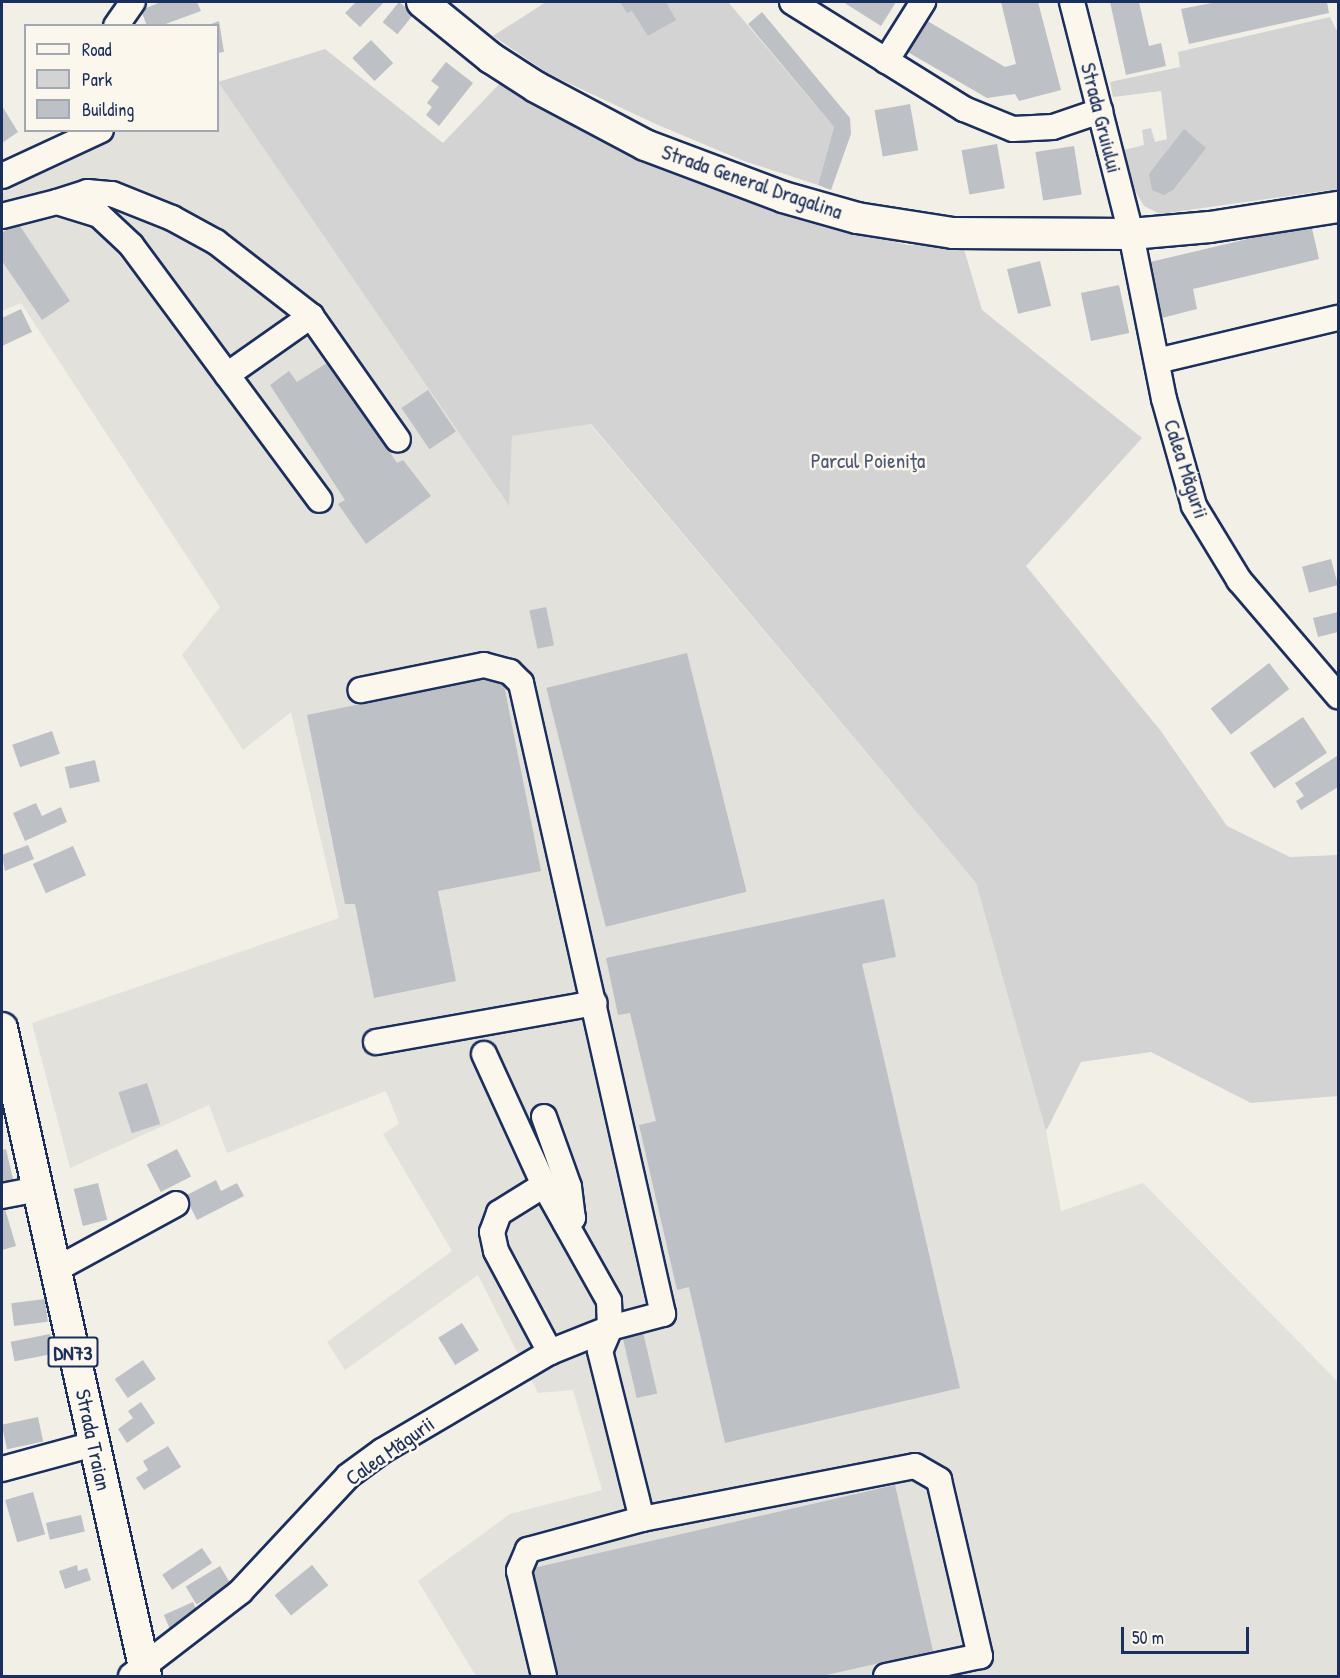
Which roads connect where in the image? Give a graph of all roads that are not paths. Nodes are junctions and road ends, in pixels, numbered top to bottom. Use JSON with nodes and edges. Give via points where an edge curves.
{"nodes":[{"id":1,"x":133,"y":2,"type":"edge"},
{"id":2,"x":422,"y":2,"type":"edge"},
{"id":3,"x":792,"y":2,"type":"edge"},
{"id":4,"x":923,"y":2,"type":"edge"},
{"id":5,"x":1072,"y":2,"type":"edge"},
{"id":6,"x":117,"y":24,"type":"edge"},
{"id":7,"x":886,"y":61,"type":"junction"},
{"id":8,"x":1100,"y":111,"type":"junction"},
{"id":9,"x":97,"y":132,"type":"edge"},
{"id":10,"x":2,"y":176,"type":"edge"},
{"id":11,"x":57,"y":201,"type":"junction"},
{"id":12,"x":1338,"y":207,"type":"edge"},
{"id":13,"x":2,"y":216,"type":"edge"},
{"id":14,"x":1131,"y":234,"type":"junction"},
{"id":15,"x":311,"y":316,"type":"junction"},
{"id":16,"x":1338,"y":318,"type":"edge"},
{"id":17,"x":1157,"y":361,"type":"junction"},
{"id":18,"x":227,"y":375,"type":"junction"},
{"id":19,"x":398,"y":440,"type":"dead end"},
{"id":20,"x":320,"y":500,"type":"dead end"},
{"id":21,"x":361,"y":690,"type":"dead end"},
{"id":22,"x":1338,"y":696,"type":"edge"},
{"id":23,"x":595,"y":1003,"type":"junction"},
{"id":24,"x":2,"y":1028,"type":"edge"},
{"id":25,"x":376,"y":1042,"type":"dead end"},
{"id":26,"x":484,"y":1054,"type":"dead end"},
{"id":27,"x":544,"y":1117,"type":"dead end"},
{"id":28,"x":544,"y":1185,"type":"junction"},
{"id":29,"x":37,"y":1189,"type":"junction"},
{"id":30,"x":2,"y":1196,"type":"edge"},
{"id":31,"x":176,"y":1204,"type":"dead end"},
{"id":32,"x":566,"y":1223,"type":"junction"},
{"id":33,"x":55,"y":1270,"type":"junction"},
{"id":34,"x":610,"y":1328,"type":"junction"},
{"id":35,"x":550,"y":1352,"type":"junction"},
{"id":36,"x":94,"y":1444,"type":"junction"},
{"id":37,"x":2,"y":1469,"type":"edge"},
{"id":38,"x":642,"y":1519,"type":"junction"},
{"id":39,"x":140,"y":1673,"type":"edge"},
{"id":40,"x":544,"y":1677,"type":"edge"},
{"id":41,"x":886,"y":1677,"type":"edge"}],
"edges":[{"from":1,"to":6,"type":"street"},
{"from":2,"to":14,"type":"main road","name":"Strada General Dragalina","via":[[491,58],[584,114],[645,145],[783,197],[857,218],[953,233]]},
{"from":3,"to":7,"type":"street"},
{"from":4,"to":7,"type":"street"},
{"from":5,"to":8,"type":"street","name":"Strada Gruiului"},
{"from":7,"to":8,"type":"street","via":[[964,109],[1013,129],[1053,127]]},
{"from":8,"to":14,"type":"street","name":"Strada Gruiului"},
{"from":9,"to":10,"type":"street"},
{"from":11,"to":13,"type":"street"},
{"from":11,"to":15,"type":"street","via":[[87,192],[112,194],[172,218],[216,242]]},
{"from":11,"to":18,"type":"street","via":[[99,215],[131,245]]},
{"from":12,"to":14,"type":"main road","name":"Strada General Dragalina","via":[[1210,227]]},
{"from":14,"to":17,"type":"street","name":"Calea Măgurii"},
{"from":15,"to":18,"type":"street"},
{"from":15,"to":19,"type":"street"},
{"from":16,"to":17,"type":"street"},
{"from":17,"to":22,"type":"street","name":"Calea Măgurii","via":[[1187,484],[1218,551],[1271,621]]},
{"from":18,"to":20,"type":"street"},
{"from":21,"to":23,"type":"street","via":[[484,665],[510,672],[521,683]]},
{"from":23,"to":25,"type":"street"},
{"from":23,"to":34,"type":"street","name":"Calea Măgurii","via":[[663,1314]]},
{"from":24,"to":29,"type":"main road","name":"Strada Traian","number":"DN73"},
{"from":26,"to":28,"type":"street"},
{"from":27,"to":32,"type":"street","via":[[569,1187],[573,1218]]},
{"from":28,"to":32,"type":"street"},
{"from":28,"to":35,"type":"street","via":[[499,1213],[492,1232],[496,1251]]},
{"from":29,"to":30,"type":"street"},
{"from":29,"to":33,"type":"main road","name":"Strada Traian","number":"DN73"},
{"from":31,"to":33,"type":"street"},
{"from":32,"to":34,"type":"street","via":[[609,1301]]},
{"from":33,"to":36,"type":"main road","name":"Strada Traian","number":"DN73"},
{"from":34,"to":35,"type":"street","name":"Calea Măgurii"},
{"from":34,"to":38,"type":"street","via":[[600,1351]]},
{"from":35,"to":39,"type":"street","name":"Calea Măgurii","via":[[382,1451],[348,1476],[240,1592]]},
{"from":36,"to":37,"type":"street"},
{"from":36,"to":39,"type":"main road","name":"Strada Traian","number":"DN73"},
{"from":38,"to":40,"type":"street","via":[[528,1550],[519,1571]]},
{"from":38,"to":41,"type":"street","via":[[915,1466],[939,1480],[980,1656]]}]}
